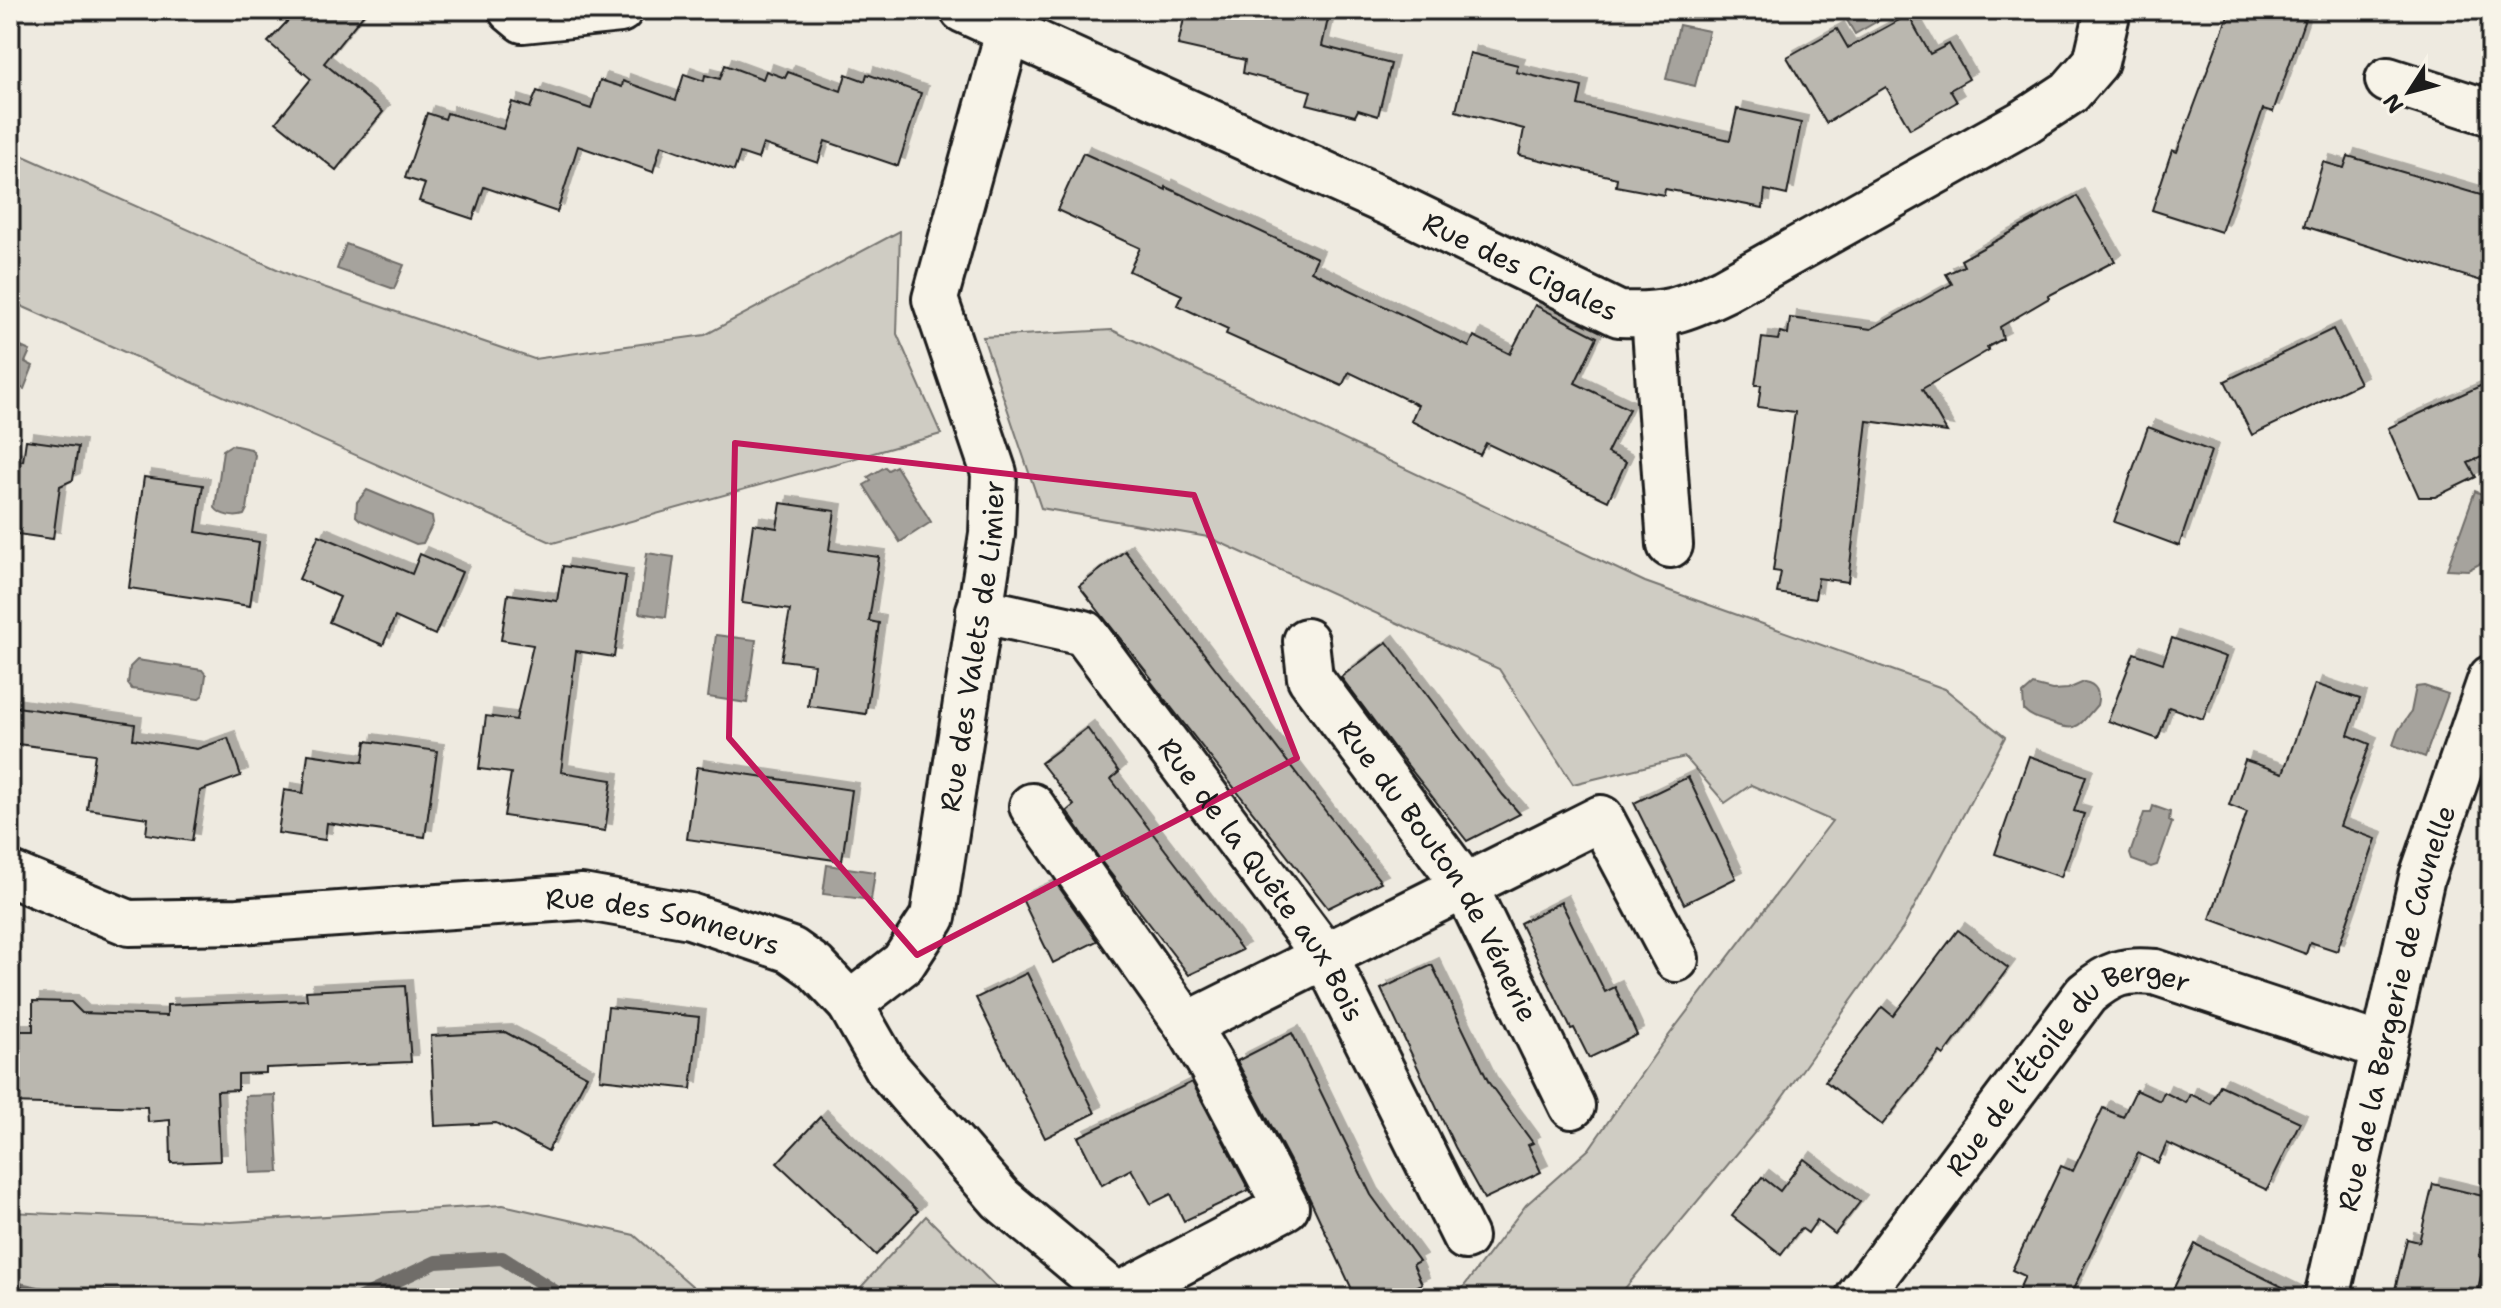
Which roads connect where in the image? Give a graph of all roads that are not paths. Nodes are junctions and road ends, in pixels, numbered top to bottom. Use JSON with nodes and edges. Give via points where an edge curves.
{"nodes":[{"id":1,"x":511,"y":10,"type":"edge"},
{"id":2,"x":620,"y":10,"type":"edge"},
{"id":3,"x":963,"y":10,"type":"edge"},
{"id":4,"x":2108,"y":10,"type":"edge"},
{"id":5,"x":1008,"y":32,"type":"junction"},
{"id":6,"x":2388,"y":80,"type":"dead end"},
{"id":7,"x":2491,"y":113,"type":"edge"},
{"id":8,"x":1654,"y":315,"type":"junction"},
{"id":9,"x":1670,"y":545,"type":"dead end"},
{"id":10,"x":979,"y":610,"type":"junction"},
{"id":11,"x":1306,"y":641,"type":"dead end"},
{"id":12,"x":2491,"y":678,"type":"edge"},
{"id":13,"x":1032,"y":806,"type":"dead end"},
{"id":14,"x":10,"y":874,"type":"edge"},
{"id":15,"x":1465,"y":886,"type":"junction"},
{"id":16,"x":1325,"y":956,"type":"junction"},
{"id":17,"x":1676,"y":959,"type":"dead end"},
{"id":18,"x":850,"y":1004,"type":"junction"},
{"id":19,"x":1187,"y":1025,"type":"junction"},
{"id":20,"x":2383,"y":1047,"type":"junction"},
{"id":21,"x":1572,"y":1106,"type":"dead end"},
{"id":22,"x":1465,"y":1237,"type":"dead end"},
{"id":23,"x":1858,"y":1298,"type":"edge"},
{"id":24,"x":2327,"y":1298,"type":"edge"}],
"edges":[{"from":1,"to":2,"type":"street","via":[[523,20]]},
{"from":3,"to":5,"type":"street","name":"Rue des Cigales"},
{"from":4,"to":8,"type":"street","name":"Rue des Cigales","via":[[2096,62],[2070,92],[1724,290],[1687,308]]},
{"from":5,"to":8,"type":"street","name":"Rue des Cigales","via":[[1402,209],[1605,308]]},
{"from":5,"to":10,"type":"street","name":"Rue des Valets de Limier","via":[[935,299],[994,473],[992,534]]},
{"from":6,"to":7,"type":"street"},
{"from":8,"to":9,"type":"street"},
{"from":10,"to":16,"type":"street","name":"Rue de la Quête aux Bois","via":[[1084,633]]},
{"from":10,"to":18,"type":"street","name":"Rue des Valets de Limier","via":[[933,917],[903,963]]},
{"from":11,"to":15,"type":"street","name":"Rue du Bouton de Vénerie","via":[[1310,678]]},
{"from":12,"to":20,"type":"street","name":"Rue de la Bergerie de Caunelle","via":[[2422,877]]},
{"from":13,"to":19,"type":"street"},
{"from":14,"to":18,"type":"street","name":"Rue des Sonneurs","via":[[129,923],[238,921],[582,897],[690,916],[791,950]]},
{"from":15,"to":16,"type":"street"},
{"from":15,"to":17,"type":"street","via":[[1601,818]]},
{"from":15,"to":21,"type":"street","name":"Rue du Bouton de Vénerie"},
{"from":16,"to":19,"type":"street"},
{"from":16,"to":22,"type":"street","name":"Rue de la Quête aux Bois"},
{"from":18,"to":19,"type":"street","name":"Rue des Sonneurs","via":[[886,1067],[1001,1199],[1117,1296],[1286,1207]]},
{"from":20,"to":23,"type":"street","name":"Rue de l'Étoile du Berger","via":[[2155,972],[2130,969],[2104,978],[2086,994]]},
{"from":20,"to":24,"type":"street","name":"Rue de la Bergerie de Caunelle"}]}
